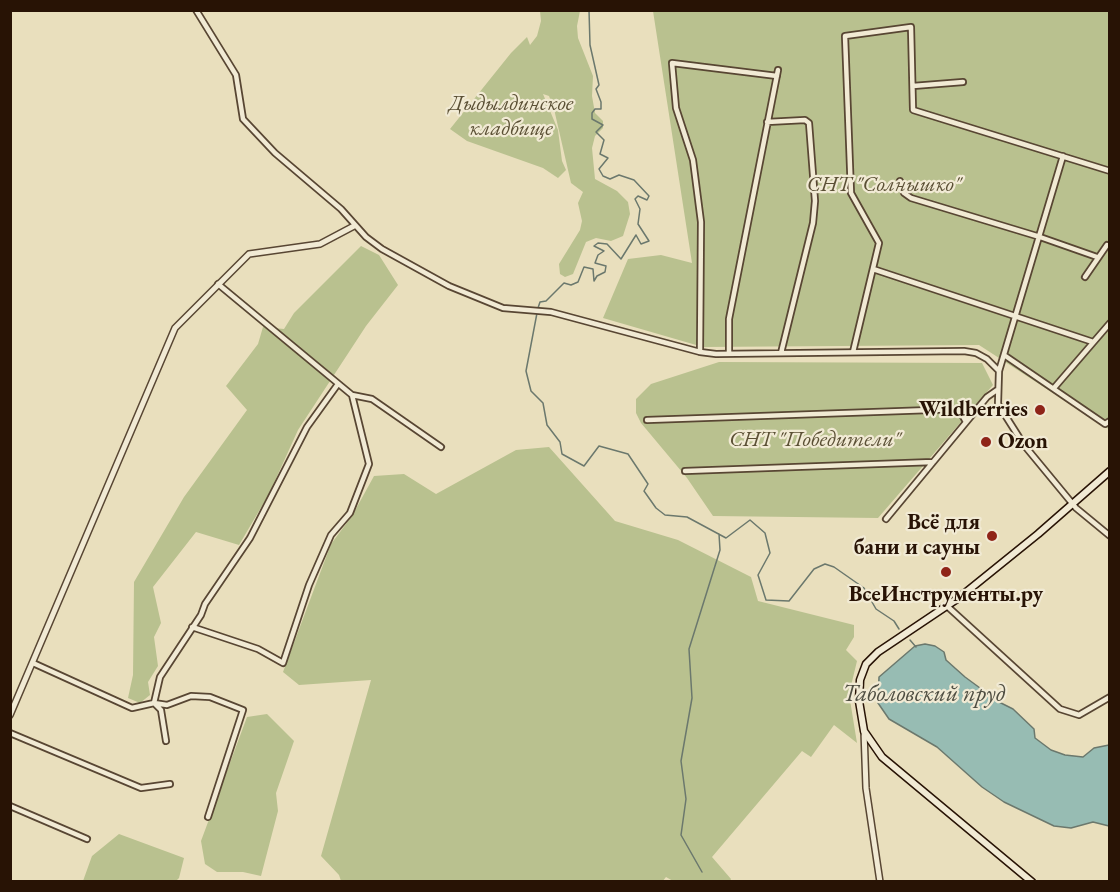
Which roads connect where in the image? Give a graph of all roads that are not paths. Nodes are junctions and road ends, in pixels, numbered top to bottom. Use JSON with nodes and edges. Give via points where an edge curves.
{"nodes":[{"id":1,"x":196,"y":10,"type":"edge"},
{"id":2,"x":963,"y":82,"type":"dead end"},
{"id":3,"x":913,"y":86,"type":"junction"},
{"id":4,"x":767,"y":122,"type":"junction"},
{"id":5,"x":1063,"y":156,"type":"junction"},
{"id":6,"x":1110,"y":171,"type":"edge"},
{"id":7,"x":900,"y":181,"type":"dead end"},
{"id":8,"x":354,"y":226,"type":"junction"},
{"id":9,"x":1040,"y":237,"type":"junction"},
{"id":10,"x":1107,"y":245,"type":"dead end"},
{"id":11,"x":1097,"y":256,"type":"junction"},
{"id":12,"x":873,"y":269,"type":"junction"},
{"id":13,"x":1085,"y":277,"type":"dead end"},
{"id":14,"x":218,"y":284,"type":"junction"},
{"id":15,"x":1015,"y":315,"type":"junction"},
{"id":16,"x":1110,"y":323,"type":"edge"},
{"id":17,"x":1093,"y":342,"type":"junction"},
{"id":18,"x":700,"y":352,"type":"junction"},
{"id":19,"x":853,"y":352,"type":"junction"},
{"id":20,"x":781,"y":353,"type":"junction"},
{"id":21,"x":729,"y":354,"type":"junction"},
{"id":22,"x":1004,"y":355,"type":"junction"},
{"id":23,"x":999,"y":371,"type":"junction"},
{"id":24,"x":338,"y":384,"type":"junction"},
{"id":25,"x":1054,"y":387,"type":"junction"},
{"id":26,"x":997,"y":390,"type":"junction"},
{"id":27,"x":352,"y":395,"type":"junction"},
{"id":28,"x":647,"y":420,"type":"dead end"},
{"id":29,"x":1110,"y":420,"type":"edge"},
{"id":30,"x":966,"y":422,"type":"junction"},
{"id":31,"x":441,"y":447,"type":"dead end"},
{"id":32,"x":933,"y":462,"type":"junction"},
{"id":33,"x":685,"y":471,"type":"dead end"},
{"id":34,"x":1110,"y":471,"type":"edge"},
{"id":35,"x":1073,"y":504,"type":"junction"},
{"id":36,"x":886,"y":519,"type":"dead end"},
{"id":37,"x":1110,"y":536,"type":"edge"},
{"id":38,"x":947,"y":606,"type":"junction"},
{"id":39,"x":192,"y":627,"type":"junction"},
{"id":40,"x":33,"y":663,"type":"junction"},
{"id":41,"x":1110,"y":697,"type":"edge"},
{"id":42,"x":154,"y":703,"type":"junction"},
{"id":43,"x":10,"y":715,"type":"edge"},
{"id":44,"x":864,"y":731,"type":"junction"},
{"id":45,"x":10,"y":733,"type":"edge"},
{"id":46,"x":166,"y":741,"type":"dead end"},
{"id":47,"x":170,"y":783,"type":"dead end"},
{"id":48,"x":10,"y":806,"type":"edge"},
{"id":49,"x":208,"y":817,"type":"dead end"},
{"id":50,"x":87,"y":839,"type":"dead end"},
{"id":51,"x":1001,"y":854,"type":"junction"},
{"id":52,"x":880,"y":882,"type":"edge"},
{"id":53,"x":1024,"y":882,"type":"edge"},
{"id":54,"x":1032,"y":882,"type":"edge"}],
"edges":[{"from":1,"to":8,"type":"street","via":[[236,75],[243,119],[275,153],[341,209]]},
{"from":2,"to":3,"type":"street"},
{"from":3,"to":5,"type":"street","via":[[913,110]]},
{"from":3,"to":12,"type":"street","via":[[911,27],[845,36],[851,193],[879,243]]},
{"from":4,"to":18,"type":"street","via":[[777,73],[672,63],[676,108],[693,160],[701,222]]},
{"from":4,"to":20,"type":"street","via":[[809,123],[815,201]]},
{"from":4,"to":21,"type":"street","via":[[729,318]]},
{"from":5,"to":6,"type":"street"},
{"from":5,"to":9,"type":"street"},
{"from":7,"to":9,"type":"street","via":[[904,193],[911,198]]},
{"from":8,"to":14,"type":"street","via":[[321,244],[249,254]]},
{"from":8,"to":18,"type":"street","via":[[382,249],[449,286],[503,308],[543,310]]},
{"from":9,"to":11,"type":"street"},
{"from":9,"to":15,"type":"street"},
{"from":10,"to":11,"type":"street"},
{"from":11,"to":13,"type":"street"},
{"from":12,"to":15,"type":"street"},
{"from":12,"to":19,"type":"street"},
{"from":14,"to":24,"type":"street"},
{"from":14,"to":40,"type":"street","via":[[175,328]]},
{"from":15,"to":17,"type":"street"},
{"from":15,"to":22,"type":"street"},
{"from":16,"to":17,"type":"street"},
{"from":17,"to":25,"type":"street"},
{"from":18,"to":21,"type":"street"},
{"from":19,"to":20,"type":"street"},
{"from":19,"to":23,"type":"street","via":[[964,351],[987,359]]},
{"from":20,"to":21,"type":"street"},
{"from":22,"to":23,"type":"street"},
{"from":22,"to":25,"type":"street"},
{"from":23,"to":26,"type":"street"},
{"from":24,"to":27,"type":"street"},
{"from":24,"to":39,"type":"street","via":[[307,427],[250,538]]},
{"from":25,"to":29,"type":"street","via":[[1105,424]]},
{"from":26,"to":30,"type":"street"},
{"from":26,"to":35,"type":"street","via":[[998,404],[1012,429]]},
{"from":27,"to":31,"type":"street","via":[[372,399]]},
{"from":27,"to":39,"type":"street","via":[[369,464],[350,513],[332,535],[309,585],[284,663],[258,649]]},
{"from":28,"to":30,"type":"street","via":[[958,409]]},
{"from":30,"to":32,"type":"street"},
{"from":32,"to":33,"type":"street"},
{"from":32,"to":36,"type":"street"},
{"from":34,"to":35,"type":"main road"},
{"from":35,"to":37,"type":"street"},
{"from":35,"to":38,"type":"main road"},
{"from":38,"to":41,"type":"street","via":[[1060,709],[1079,715]]},
{"from":38,"to":44,"type":"main road","via":[[866,664],[859,701]]},
{"from":39,"to":42,"type":"street","via":[[160,677]]},
{"from":40,"to":42,"type":"street","via":[[132,708]]},
{"from":40,"to":43,"type":"street"},
{"from":42,"to":46,"type":"street","via":[[161,710]]},
{"from":42,"to":49,"type":"street","via":[[167,705],[191,696],[210,697],[243,710]]},
{"from":44,"to":51,"type":"main road","via":[[882,757]]},
{"from":44,"to":52,"type":"street","via":[[866,788]]},
{"from":45,"to":47,"type":"street","via":[[141,788]]},
{"from":48,"to":50,"type":"street"},
{"from":51,"to":53,"type":"main road"},
{"from":51,"to":54,"type":"main road"}]}
